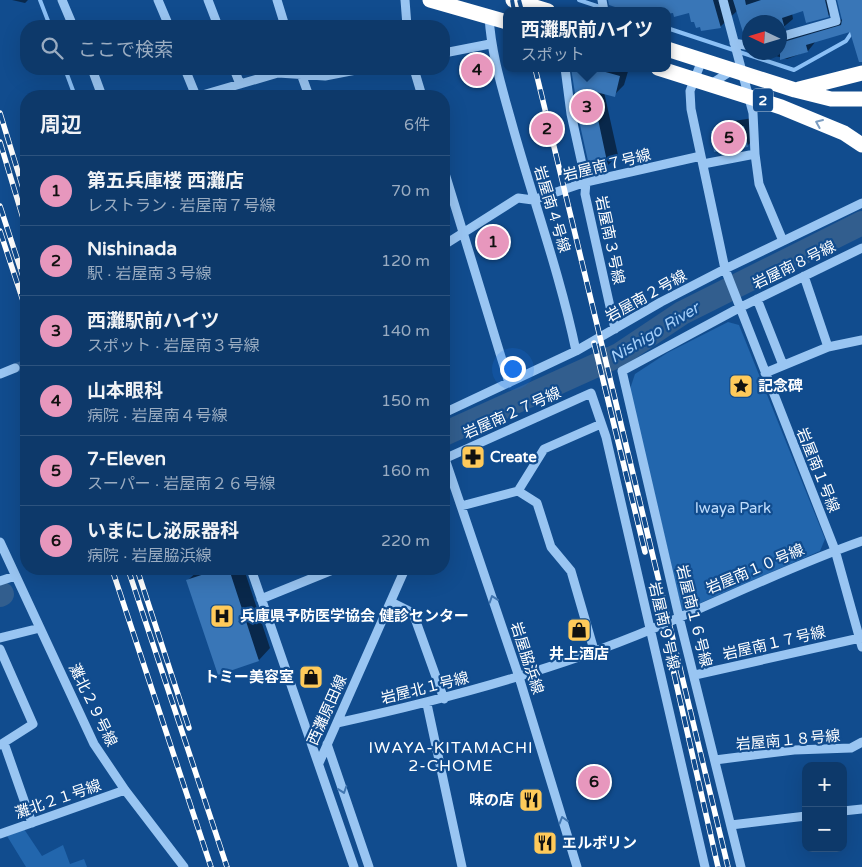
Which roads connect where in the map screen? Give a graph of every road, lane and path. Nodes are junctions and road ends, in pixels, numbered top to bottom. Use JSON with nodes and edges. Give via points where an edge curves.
{"nodes":[{"id":1,"x":62,"y":0,"type":"edge"},
{"id":2,"x":158,"y":0,"type":"edge"},
{"id":3,"x":208,"y":0,"type":"edge"},
{"id":4,"x":277,"y":0,"type":"edge"},
{"id":5,"x":405,"y":0,"type":"edge"},
{"id":6,"x":430,"y":0,"type":"edge"},
{"id":7,"x":513,"y":0,"type":"edge"},
{"id":8,"x":724,"y":0,"type":"edge"},
{"id":9,"x":831,"y":0,"type":"edge"},
{"id":10,"x":539,"y":6,"type":"edge"},
{"id":11,"x":489,"y":16,"type":"junction"},
{"id":12,"x":71,"y":20,"type":"edge"},
{"id":13,"x":166,"y":20,"type":"edge"},
{"id":14,"x":216,"y":20,"type":"edge"},
{"id":15,"x":283,"y":20,"type":"edge"},
{"id":16,"x":407,"y":20,"type":"edge"},
{"id":17,"x":503,"y":21,"type":"edge"},
{"id":18,"x":787,"y":35,"type":"edge"},
{"id":19,"x":734,"y":43,"type":"junction"},
{"id":20,"x":490,"y":44,"type":"junction"},
{"id":21,"x":742,"y":44,"type":"edge"},
{"id":22,"x":671,"y":50,"type":"edge"},
{"id":23,"x":450,"y":52,"type":"edge"},
{"id":24,"x":702,"y":60,"type":"junction"},
{"id":25,"x":738,"y":68,"type":"junction"},
{"id":26,"x":565,"y":72,"type":"edge"},
{"id":27,"x":671,"y":72,"type":"edge"},
{"id":28,"x":862,"y":74,"type":"edge"},
{"id":29,"x":94,"y":75,"type":"edge"},
{"id":30,"x":188,"y":75,"type":"edge"},
{"id":31,"x":236,"y":75,"type":"edge"},
{"id":32,"x":271,"y":75,"type":"edge"},
{"id":33,"x":301,"y":75,"type":"edge"},
{"id":34,"x":416,"y":75,"type":"edge"},
{"id":35,"x":694,"y":78,"type":"junction"},
{"id":36,"x":240,"y":84,"type":"junction"},
{"id":37,"x":711,"y":84,"type":"junction"},
{"id":38,"x":100,"y":90,"type":"edge"},
{"id":39,"x":194,"y":90,"type":"edge"},
{"id":40,"x":218,"y":90,"type":"edge"},
{"id":41,"x":307,"y":90,"type":"edge"},
{"id":42,"x":420,"y":90,"type":"edge"},
{"id":43,"x":795,"y":90,"type":"junction"},
{"id":44,"x":749,"y":95,"type":"junction"},
{"id":45,"x":862,"y":100,"type":"edge"},
{"id":46,"x":844,"y":133,"type":"junction"},
{"id":47,"x":862,"y":137,"type":"edge"},
{"id":48,"x":862,"y":145,"type":"edge"},
{"id":49,"x":755,"y":154,"type":"junction"},
{"id":50,"x":702,"y":160,"type":"junction"},
{"id":51,"x":586,"y":182,"type":"junction"},
{"id":52,"x":450,"y":191,"type":"edge"},
{"id":53,"x":533,"y":200,"type":"junction"},
{"id":54,"x":862,"y":203,"type":"edge"},
{"id":55,"x":462,"y":234,"type":"junction"},
{"id":56,"x":450,"y":241,"type":"edge"},
{"id":57,"x":783,"y":241,"type":"junction"},
{"id":58,"x":862,"y":248,"type":"edge"},
{"id":59,"x":725,"y":269,"type":"junction"},
{"id":60,"x":804,"y":276,"type":"junction"},
{"id":61,"x":757,"y":299,"type":"junction"},
{"id":62,"x":739,"y":308,"type":"junction"},
{"id":63,"x":615,"y":329,"type":"junction"},
{"id":64,"x":862,"y":340,"type":"edge"},
{"id":65,"x":828,"y":347,"type":"junction"},
{"id":66,"x":576,"y":351,"type":"junction"},
{"id":67,"x":783,"y":365,"type":"junction"},
{"id":68,"x":15,"y":368,"type":"tunnel mouth"},
{"id":69,"x":622,"y":371,"type":"joint"},
{"id":70,"x":765,"y":373,"type":"junction"},
{"id":71,"x":0,"y":374,"type":"edge"},
{"id":72,"x":509,"y":383,"type":"junction"},
{"id":73,"x":591,"y":393,"type":"joint"},
{"id":74,"x":450,"y":410,"type":"edge"},
{"id":75,"x":601,"y":424,"type":"junction"},
{"id":76,"x":450,"y":456,"type":"edge"},
{"id":77,"x":450,"y":476,"type":"edge"},
{"id":78,"x":518,"y":491,"type":"junction"},
{"id":79,"x":461,"y":506,"type":"junction"},
{"id":80,"x":862,"y":540,"type":"edge"},
{"id":81,"x":0,"y":542,"type":"edge"},
{"id":82,"x":835,"y":550,"type":"junction"},
{"id":83,"x":253,"y":575,"type":"edge"},
{"id":84,"x":320,"y":575,"type":"edge"},
{"id":85,"x":402,"y":575,"type":"edge"},
{"id":86,"x":16,"y":576,"type":"junction"},
{"id":87,"x":0,"y":581,"type":"edge"},
{"id":88,"x":261,"y":599,"type":"junction"},
{"id":89,"x":391,"y":602,"type":"junction"},
{"id":90,"x":679,"y":617,"type":"junction"},
{"id":91,"x":40,"y":628,"type":"junction"},
{"id":92,"x":651,"y":630,"type":"junction"},
{"id":93,"x":0,"y":638,"type":"edge"},
{"id":94,"x":861,"y":642,"type":"edge"},
{"id":95,"x":0,"y":649,"type":"edge"},
{"id":96,"x":594,"y":650,"type":"junction"},
{"id":97,"x":519,"y":676,"type":"junction"},
{"id":98,"x":694,"y":676,"type":"junction"},
{"id":99,"x":444,"y":699,"type":"junction"},
{"id":100,"x":426,"y":704,"type":"junction"},
{"id":101,"x":337,"y":723,"type":"junction"},
{"id":102,"x":862,"y":742,"type":"edge"},
{"id":103,"x":2,"y":744,"type":"edge"},
{"id":104,"x":327,"y":744,"type":"junction"},
{"id":105,"x":715,"y":760,"type":"junction"},
{"id":106,"x":319,"y":763,"type":"junction"},
{"id":107,"x":125,"y":790,"type":"junction"},
{"id":108,"x":862,"y":809,"type":"edge"},
{"id":109,"x":847,"y":811,"type":"edge"},
{"id":110,"x":802,"y":816,"type":"edge"},
{"id":111,"x":32,"y":823,"type":"junction"},
{"id":112,"x":731,"y":825,"type":"junction"},
{"id":113,"x":0,"y":834,"type":"edge"},
{"id":114,"x":184,"y":867,"type":"edge"},
{"id":115,"x":354,"y":867,"type":"edge"},
{"id":116,"x":369,"y":867,"type":"edge"},
{"id":117,"x":462,"y":867,"type":"edge"},
{"id":118,"x":577,"y":867,"type":"edge"},
{"id":119,"x":705,"y":867,"type":"edge"},
{"id":120,"x":741,"y":867,"type":"edge"}],
"edges":[{"from":1,"to":12,"type":"street"},
{"from":2,"to":13,"type":"street"},
{"from":3,"to":14,"type":"street"},
{"from":4,"to":15,"type":"street"},
{"from":5,"to":16,"type":"street"},
{"from":6,"to":11,"type":"highway"},
{"from":7,"to":10,"type":"highway"},
{"from":8,"to":19,"type":"street"},
{"from":9,"to":18,"type":"street","via":[[836,21]]},
{"from":11,"to":17,"type":"highway"},
{"from":11,"to":20,"type":"street","name":"岩屋南４号線"},
{"from":19,"to":21,"type":"street"},
{"from":19,"to":25,"type":"street"},
{"from":20,"to":23,"type":"street"},
{"from":20,"to":53,"type":"street","name":"岩屋南４号線"},
{"from":22,"to":24,"type":"highway","number":"2"},
{"from":24,"to":25,"type":"highway","number":"2"},
{"from":24,"to":35,"type":"street"},
{"from":25,"to":37,"type":"street"},
{"from":25,"to":43,"type":"highway","number":"2"},
{"from":25,"to":44,"type":"street"},
{"from":26,"to":51,"type":"street","name":"岩屋南３号線","via":[[570,114]]},
{"from":27,"to":35,"type":"highway","number":"2"},
{"from":28,"to":43,"type":"highway","number":"2"},
{"from":29,"to":38,"type":"street"},
{"from":30,"to":39,"type":"street"},
{"from":31,"to":36,"type":"street"},
{"from":32,"to":36,"type":"street"},
{"from":33,"to":41,"type":"street"},
{"from":34,"to":42,"type":"street"},
{"from":35,"to":37,"type":"highway","number":"2"},
{"from":35,"to":50,"type":"street","via":[[690,91]]},
{"from":36,"to":40,"type":"street"},
{"from":37,"to":44,"type":"highway","number":"2"},
{"from":43,"to":45,"type":"highway","number":"2","via":[[831,99]]},
{"from":46,"to":44,"type":"highway","number":"2","one_way":true},
{"from":44,"to":49,"type":"street"},
{"from":46,"to":47,"type":"street"},
{"from":46,"to":48,"type":"highway","number":"2"},
{"from":49,"to":50,"type":"street","name":"岩屋南７号線"},
{"from":49,"to":57,"type":"street","via":[[759,184]]},
{"from":50,"to":51,"type":"street","name":"岩屋南７号線"},
{"from":50,"to":59,"type":"street"},
{"from":51,"to":53,"type":"street","name":"岩屋南７号線"},
{"from":51,"to":63,"type":"street","name":"岩屋南３号線","via":[[585,194]]},
{"from":52,"to":55,"type":"street"},
{"from":53,"to":55,"type":"street","name":"岩屋南７号線","via":[[518,198]]},
{"from":53,"to":66,"type":"street","name":"岩屋南４号線","via":[[565,296]]},
{"from":54,"to":57,"type":"street","name":"岩屋南２号線"},
{"from":55,"to":56,"type":"street","name":"岩屋南７号線"},
{"from":55,"to":72,"type":"street"},
{"from":57,"to":59,"type":"street","name":"岩屋南２号線"},
{"from":58,"to":60,"type":"street","name":"岩屋南８号線"},
{"from":59,"to":62,"type":"street","name":"岩屋南１号線"},
{"from":59,"to":63,"type":"street","name":"岩屋南２号線"},
{"from":60,"to":61,"type":"street","name":"岩屋南８号線"},
{"from":60,"to":65,"type":"street"},
{"from":61,"to":62,"type":"street","name":"岩屋南８号線"},
{"from":61,"to":67,"type":"street"},
{"from":62,"to":69,"type":"street","name":"岩屋南８号線"},
{"from":62,"to":70,"type":"street","name":"岩屋南１号線"},
{"from":63,"to":66,"type":"street","name":"岩屋南２号線"},
{"from":64,"to":65,"type":"street"},
{"from":65,"to":67,"type":"street"},
{"from":66,"to":72,"type":"street","name":"岩屋南２号線"},
{"from":67,"to":70,"type":"street"},
{"from":68,"to":71,"type":"street"},
{"from":69,"to":90,"type":"street","name":"岩屋南１６号線"},
{"from":70,"to":82,"type":"street","name":"岩屋南１号線"},
{"from":72,"to":74,"type":"street","name":"岩屋南２号線"},
{"from":73,"to":75,"type":"street","name":"岩屋南９号線"},
{"from":73,"to":76,"type":"street","name":"岩屋南２７号線"},
{"from":75,"to":78,"type":"street","via":[[544,449]]},
{"from":75,"to":92,"type":"street","name":"岩屋南９号線"},
{"from":77,"to":79,"type":"street","name":"岩屋脇浜線"},
{"from":78,"to":79,"type":"street"},
{"from":78,"to":96,"type":"street","via":[[537,503],[551,546],[571,571]]},
{"from":97,"to":79,"type":"street","name":"岩屋脇浜線","one_way":true},
{"from":80,"to":82,"type":"street","name":"岩屋南１０号線"},
{"from":81,"to":86,"type":"street","name":"灘北２９号線"},
{"from":82,"to":90,"type":"street","name":"岩屋南１０号線"},
{"from":82,"to":94,"type":"street","name":"岩屋南１号線"},
{"from":83,"to":88,"type":"street"},
{"from":84,"to":88,"type":"street"},
{"from":85,"to":89,"type":"street","name":"西灘原田線"},
{"from":86,"to":87,"type":"street"},
{"from":86,"to":91,"type":"street","name":"灘北２９号線"},
{"from":88,"to":106,"type":"street"},
{"from":89,"to":99,"type":"street","via":[[414,613]]},
{"from":89,"to":101,"type":"street","name":"西灘原田線"},
{"from":90,"to":92,"type":"street","name":"岩屋南１０号線"},
{"from":90,"to":98,"type":"street","name":"岩屋南１６号線"},
{"from":91,"to":93,"type":"street"},
{"from":91,"to":107,"type":"street","name":"灘北２９号線","via":[[94,744]]},
{"from":92,"to":96,"type":"street","name":"岩屋南１０号線"},
{"from":92,"to":119,"type":"street","name":"岩屋南９号線"},
{"from":94,"to":98,"type":"street","name":"岩屋南１７号線"},
{"from":95,"to":103,"type":"street","via":[[33,724]]},
{"from":96,"to":97,"type":"street","name":"岩屋南１０号線"},
{"from":97,"to":99,"type":"street","name":"岩屋北１号線"},
{"from":118,"to":97,"type":"street","name":"岩屋脇浜線","one_way":true},
{"from":98,"to":105,"type":"street","name":"岩屋南１６号線"},
{"from":99,"to":100,"type":"street","name":"岩屋北１号線"},
{"from":100,"to":101,"type":"street","name":"岩屋北１号線"},
{"from":100,"to":117,"type":"street"},
{"from":101,"to":104,"type":"street","name":"西灘原田線"},
{"from":102,"to":105,"type":"street","name":"岩屋南１８号線","via":[[851,748],[794,750]]},
{"from":103,"to":111,"type":"street"},
{"from":104,"to":106,"type":"street","name":"西灘原田線"},
{"from":104,"to":116,"type":"street","one_way":true},
{"from":105,"to":112,"type":"street","name":"岩屋南１６号線"},
{"from":106,"to":115,"type":"street","name":"西灘原田線"},
{"from":107,"to":111,"type":"street","name":"灘北２１号線"},
{"from":107,"to":114,"type":"street","name":"灘北２９号線"},
{"from":108,"to":109,"type":"street"},
{"from":110,"to":112,"type":"street"},
{"from":111,"to":113,"type":"street","name":"灘北２１号線"},
{"from":112,"to":120,"type":"street","name":"岩屋南１６号線"}]}
